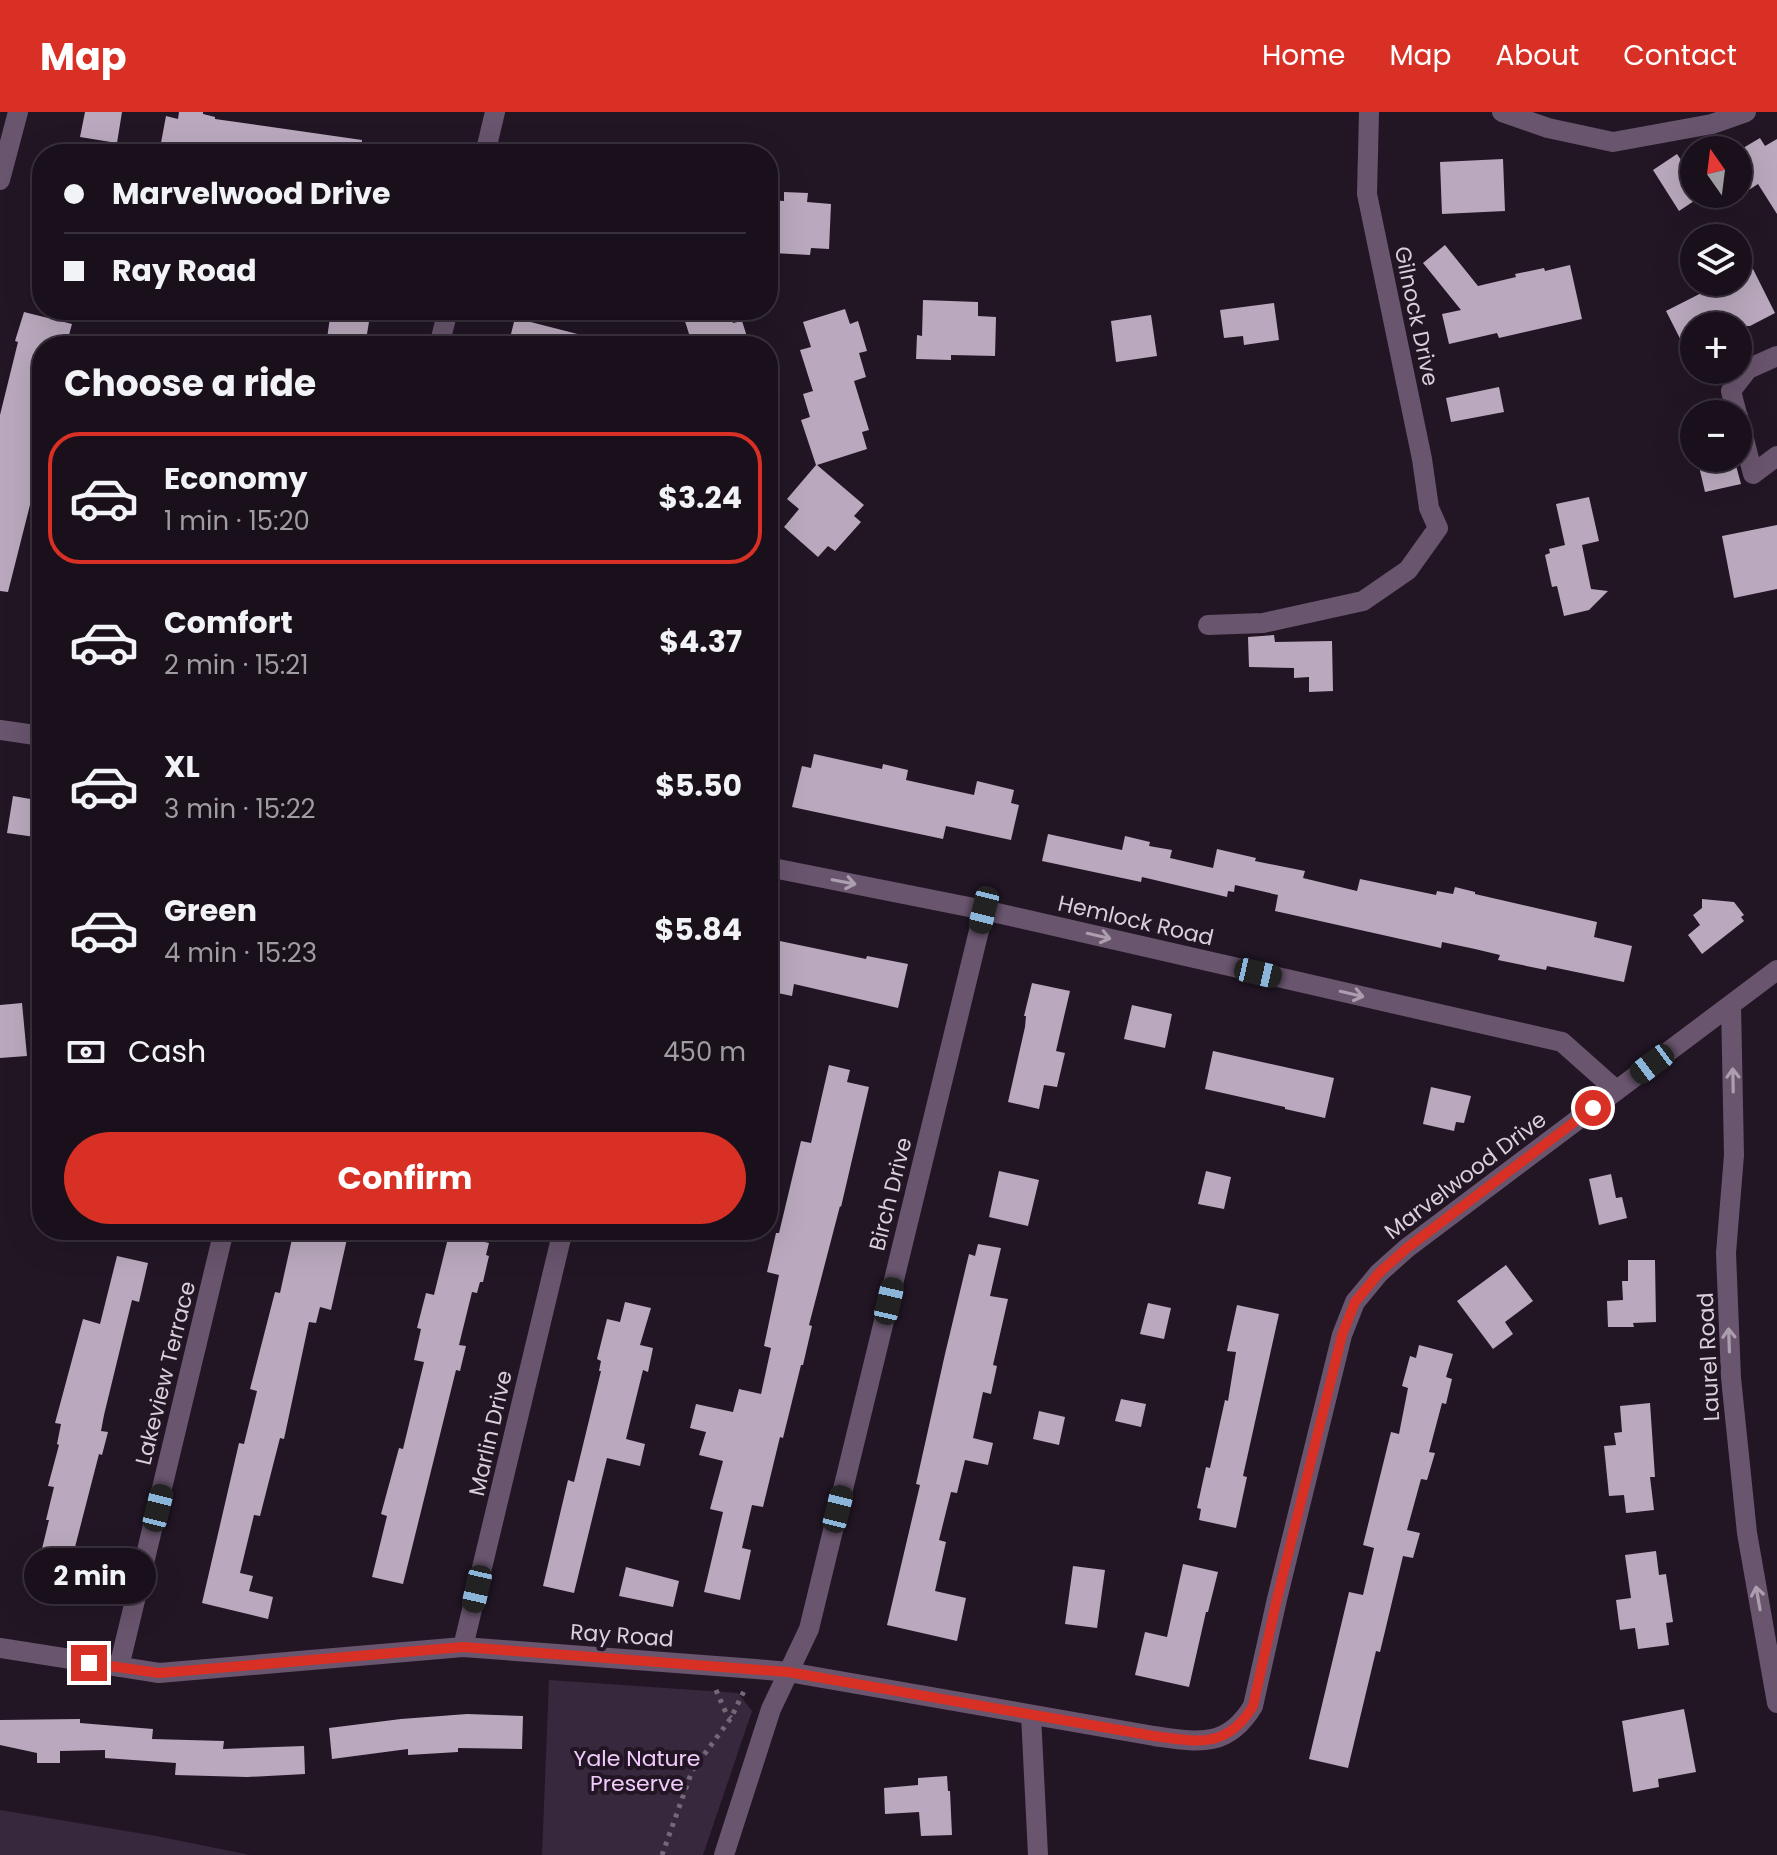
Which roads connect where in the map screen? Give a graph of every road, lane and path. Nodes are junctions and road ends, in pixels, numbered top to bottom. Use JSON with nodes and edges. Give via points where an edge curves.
{"nodes":[{"id":1,"x":18,"y":112,"type":"edge"},
{"id":2,"x":495,"y":112,"type":"edge"},
{"id":3,"x":1369,"y":112,"type":"edge"},
{"id":4,"x":1502,"y":112,"type":"edge"},
{"id":5,"x":1746,"y":112,"type":"edge"},
{"id":6,"x":487,"y":144,"type":"edge"},
{"id":7,"x":0,"y":180,"type":"edge"},
{"id":8,"x":1777,"y":356,"type":"edge"},
{"id":9,"x":1734,"y":400,"type":"edge"},
{"id":10,"x":1777,"y":456,"type":"edge"},
{"id":11,"x":1752,"y":470,"type":"edge"},
{"id":12,"x":1208,"y":625,"type":"dead end"},
{"id":13,"x":0,"y":730,"type":"edge"},
{"id":14,"x":32,"y":735,"type":"edge"},
{"id":15,"x":778,"y":869,"type":"edge"},
{"id":16,"x":984,"y":910,"type":"junction"},
{"id":17,"x":1777,"y":970,"type":"edge"},
{"id":18,"x":1731,"y":1005,"type":"junction"},
{"id":19,"x":1616,"y":1090,"type":"junction"},
{"id":20,"x":222,"y":1240,"type":"edge"},
{"id":21,"x":561,"y":1240,"type":"edge"},
{"id":22,"x":463,"y":1647,"type":"junction"},
{"id":23,"x":0,"y":1648,"type":"edge"},
{"id":24,"x":119,"y":1667,"type":"junction"},
{"id":25,"x":788,"y":1672,"type":"junction"},
{"id":26,"x":716,"y":1689,"type":"dead end"},
{"id":27,"x":744,"y":1691,"type":"dead end"},
{"id":28,"x":1777,"y":1703,"type":"edge"},
{"id":29,"x":1031,"y":1715,"type":"junction"},
{"id":30,"x":731,"y":1718,"type":"junction"},
{"id":31,"x":1235,"y":1730,"type":"joint"},
{"id":32,"x":662,"y":1855,"type":"edge"},
{"id":33,"x":724,"y":1855,"type":"edge"},
{"id":34,"x":1038,"y":1855,"type":"edge"}],
"edges":[{"from":1,"to":7,"type":"street"},
{"from":2,"to":6,"type":"street"},
{"from":3,"to":12,"type":"street","name":"Gilnock Drive","via":[[1367,194],[1429,508],[1438,528],[1408,570],[1363,601],[1263,623]]},
{"from":4,"to":5,"type":"street","via":[[1613,142],[1712,124]]},
{"from":8,"to":9,"type":"street","via":[[1748,369],[1731,391]]},
{"from":10,"to":11,"type":"street","via":[[1753,474]]},
{"from":13,"to":14,"type":"street"},
{"from":15,"to":16,"type":"street","name":"Hemlock Road","one_way":true},
{"from":16,"to":19,"type":"street","name":"Hemlock Road","one_way":true,"via":[[1562,1042]]},
{"from":16,"to":25,"type":"street","name":"Birch Drive","via":[[809,1629]]},
{"from":17,"to":18,"type":"street","name":"Marvelwood Drive"},
{"from":18,"to":19,"type":"street","name":"Marvelwood Drive"},
{"from":28,"to":18,"type":"street","name":"Laurel Road","one_way":true,"via":[[1747,1533],[1731,1378],[1726,1253],[1734,1155]]},
{"from":19,"to":31,"type":"street","name":"Marvelwood Drive","via":[[1407,1248],[1355,1302],[1317,1432],[1253,1706]]},
{"from":20,"to":24,"type":"street","name":"Lakeview Terrace"},
{"from":21,"to":22,"type":"street","name":"Marlin Drive"},
{"from":22,"to":24,"type":"street","name":"Ray Road","via":[[159,1673]]},
{"from":22,"to":25,"type":"street","name":"Ray Road"},
{"from":23,"to":24,"type":"street","name":"Ray Road"},
{"from":25,"to":29,"type":"street","name":"Ray Road"},
{"from":25,"to":33,"type":"street","name":"Birch Drive"},
{"from":26,"to":30,"type":"path"},
{"from":27,"to":30,"type":"path"},
{"from":29,"to":31,"type":"street","name":"Ray Road","via":[[1190,1741],[1204,1742]]},
{"from":29,"to":34,"type":"street"},
{"from":30,"to":32,"type":"path","via":[[692,1771]]}]}
